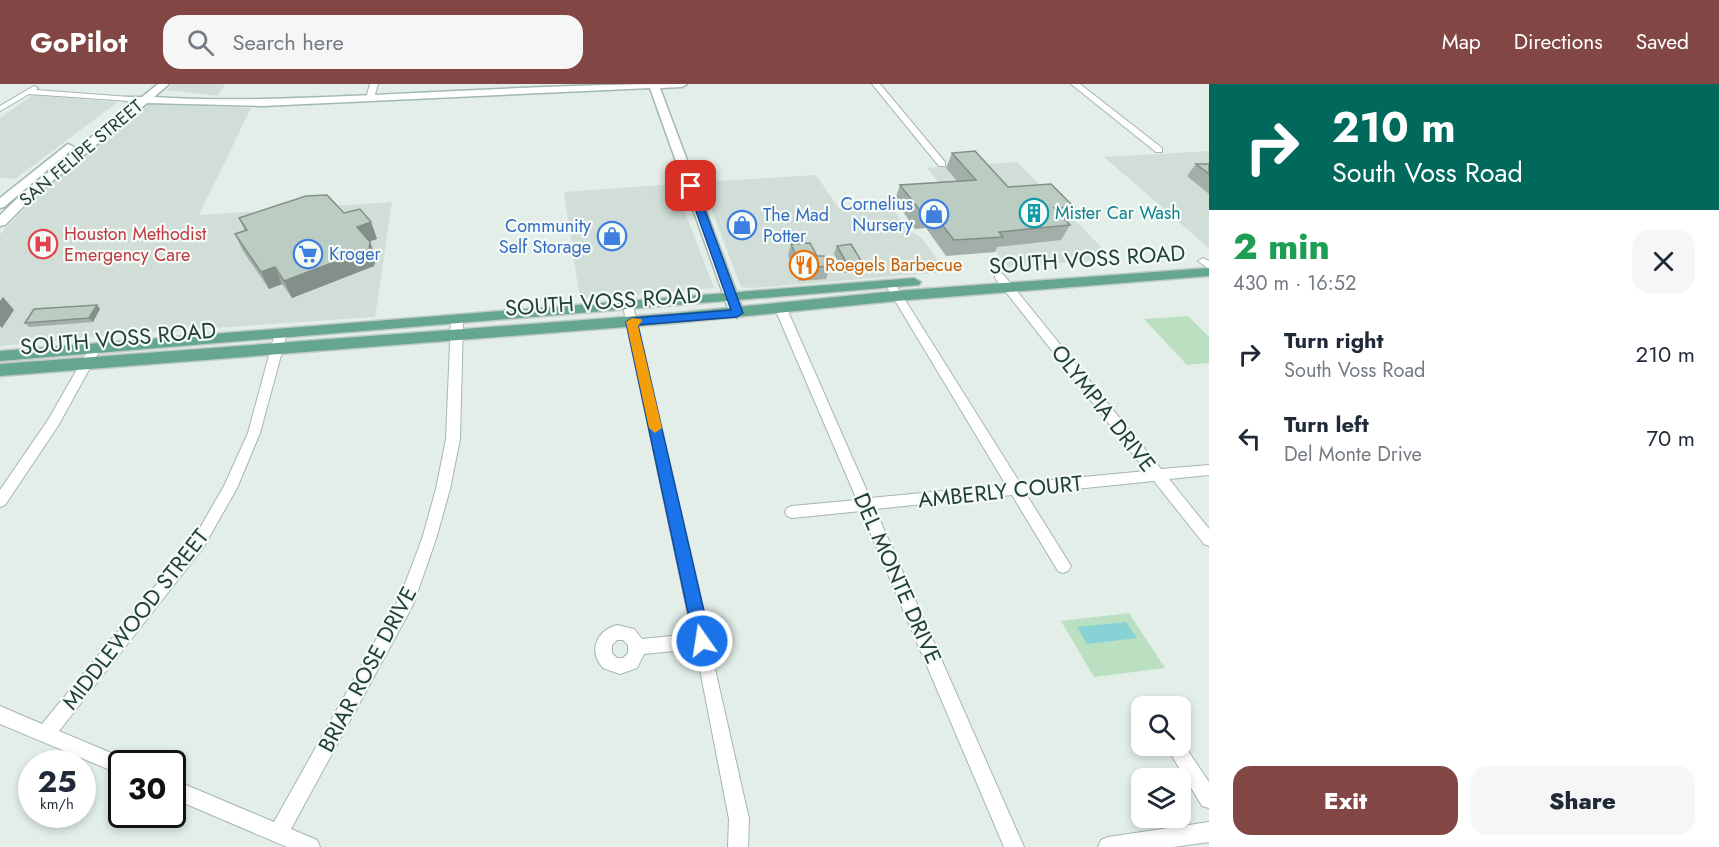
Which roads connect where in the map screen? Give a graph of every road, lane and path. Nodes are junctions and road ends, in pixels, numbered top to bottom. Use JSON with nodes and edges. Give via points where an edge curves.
{"nodes":[{"id":1,"x":164,"y":84,"type":"edge"},
{"id":2,"x":374,"y":84,"type":"edge"},
{"id":3,"x":682,"y":84,"type":"edge"},
{"id":4,"x":876,"y":84,"type":"edge"},
{"id":5,"x":1075,"y":84,"type":"edge"},
{"id":6,"x":38,"y":85,"type":"edge"},
{"id":7,"x":654,"y":86,"type":"junction"},
{"id":8,"x":66,"y":91,"type":"junction"},
{"id":9,"x":28,"y":92,"type":"junction"},
{"id":10,"x":143,"y":94,"type":"edge"},
{"id":11,"x":370,"y":98,"type":"junction"},
{"id":12,"x":0,"y":110,"type":"edge"},
{"id":13,"x":1159,"y":150,"type":"dead end"},
{"id":14,"x":942,"y":164,"type":"dead end"},
{"id":15,"x":43,"y":166,"type":"junction"},
{"id":16,"x":62,"y":167,"type":"junction"},
{"id":17,"x":0,"y":204,"type":"edge"},
{"id":18,"x":0,"y":222,"type":"edge"},
{"id":19,"x":1208,"y":265,"type":"edge"},
{"id":20,"x":1004,"y":281,"type":"junction"},
{"id":21,"x":893,"y":290,"type":"junction"},
{"id":22,"x":732,"y":297,"type":"junction"},
{"id":23,"x":628,"y":306,"type":"junction"},
{"id":24,"x":781,"y":309,"type":"junction"},
{"id":25,"x":737,"y":313,"type":"junction"},
{"id":26,"x":571,"y":318,"type":"junction"},
{"id":27,"x":632,"y":322,"type":"junction"},
{"id":28,"x":457,"y":327,"type":"junction"},
{"id":29,"x":280,"y":340,"type":"junction"},
{"id":30,"x":95,"y":348,"type":"junction"},
{"id":31,"x":0,"y":356,"type":"edge"},
{"id":32,"x":87,"y":362,"type":"junction"},
{"id":33,"x":0,"y":370,"type":"edge"},
{"id":34,"x":1209,"y":470,"type":"edge"},
{"id":35,"x":1158,"y":476,"type":"junction"},
{"id":36,"x":1017,"y":490,"type":"junction"},
{"id":37,"x":0,"y":501,"type":"edge"},
{"id":38,"x":866,"y":505,"type":"junction"},
{"id":39,"x":792,"y":512,"type":"dead end"},
{"id":40,"x":1209,"y":540,"type":"edge"},
{"id":41,"x":1063,"y":566,"type":"dead end"},
{"id":42,"x":702,"y":641,"type":"junction"},
{"id":43,"x":637,"y":647,"type":"dead end"},
{"id":44,"x":0,"y":715,"type":"edge"},
{"id":45,"x":45,"y":734,"type":"junction"},
{"id":46,"x":1181,"y":756,"type":"edge"},
{"id":47,"x":108,"y":760,"type":"edge"},
{"id":48,"x":186,"y":794,"type":"edge"},
{"id":49,"x":1209,"y":799,"type":"edge"},
{"id":50,"x":1209,"y":832,"type":"edge"},
{"id":51,"x":278,"y":834,"type":"junction"},
{"id":52,"x":310,"y":847,"type":"edge"},
{"id":53,"x":738,"y":847,"type":"edge"},
{"id":54,"x":1014,"y":847,"type":"edge"},
{"id":55,"x":1108,"y":847,"type":"edge"}],
"edges":[{"from":1,"to":10,"type":"street","name":"SAN FELIPE STREET"},
{"from":2,"to":11,"type":"street"},
{"from":3,"to":7,"type":"street"},
{"from":4,"to":14,"type":"street"},
{"from":5,"to":13,"type":"street"},
{"from":6,"to":8,"type":"street"},
{"from":6,"to":9,"type":"street"},
{"from":7,"to":11,"type":"street"},
{"from":7,"to":22,"type":"street"},
{"from":8,"to":9,"type":"street"},
{"from":8,"to":10,"type":"street"},
{"from":9,"to":12,"type":"street"},
{"from":10,"to":11,"type":"street","via":[[231,103]]},
{"from":10,"to":15,"type":"street","name":"SAN FELIPE STREET"},
{"from":10,"to":16,"type":"street","name":"SAN FELIPE STREET"},
{"from":15,"to":16,"type":"street"},
{"from":15,"to":17,"type":"street","name":"SAN FELIPE STREET"},
{"from":16,"to":18,"type":"street","name":"SAN FELIPE STREET"},
{"from":19,"to":20,"type":"main road","name":"SOUTH VOSS ROAD"},
{"from":20,"to":21,"type":"main road","name":"SOUTH VOSS ROAD"},
{"from":20,"to":35,"type":"street","name":"OLYMPIA DRIVE"},
{"from":21,"to":22,"type":"main road","name":"SOUTH VOSS ROAD"},
{"from":21,"to":24,"type":"main road","name":"SOUTH VOSS ROAD"},
{"from":21,"to":36,"type":"street"},
{"from":22,"to":23,"type":"main road","name":"SOUTH VOSS ROAD"},
{"from":22,"to":25,"type":"street"},
{"from":23,"to":26,"type":"main road","name":"SOUTH VOSS ROAD"},
{"from":23,"to":27,"type":"street"},
{"from":24,"to":25,"type":"main road","name":"SOUTH VOSS ROAD"},
{"from":24,"to":38,"type":"street","name":"DEL MONTE DRIVE"},
{"from":25,"to":27,"type":"main road","name":"SOUTH VOSS ROAD"},
{"from":26,"to":27,"type":"main road","name":"SOUTH VOSS ROAD"},
{"from":26,"to":28,"type":"main road","name":"SOUTH VOSS ROAD"},
{"from":27,"to":42,"type":"street"},
{"from":28,"to":29,"type":"main road","name":"SOUTH VOSS ROAD"},
{"from":28,"to":51,"type":"street","name":"BRIAR ROSE DRIVE","via":[[453,439],[429,539],[407,600]]},
{"from":29,"to":30,"type":"main road","name":"SOUTH VOSS ROAD"},
{"from":29,"to":32,"type":"main road","name":"SOUTH VOSS ROAD"},
{"from":29,"to":45,"type":"street","name":"MIDDLEWOOD STREET","via":[[254,434],[230,488],[198,544]]},
{"from":30,"to":31,"type":"main road","name":"SOUTH VOSS ROAD"},
{"from":30,"to":32,"type":"street"},
{"from":32,"to":33,"type":"main road","name":"SOUTH VOSS ROAD"},
{"from":32,"to":37,"type":"street","via":[[53,423]]},
{"from":34,"to":35,"type":"street","name":"AMBERLY COURT"},
{"from":35,"to":36,"type":"street","name":"AMBERLY COURT"},
{"from":35,"to":40,"type":"street","name":"OLYMPIA DRIVE"},
{"from":36,"to":38,"type":"street","name":"AMBERLY COURT"},
{"from":36,"to":41,"type":"street"},
{"from":38,"to":39,"type":"street","name":"AMBERLY COURT"},
{"from":38,"to":54,"type":"street","name":"DEL MONTE DRIVE"},
{"from":42,"to":43,"type":"street"},
{"from":42,"to":53,"type":"street","via":[[739,819]]},
{"from":44,"to":45,"type":"street"},
{"from":45,"to":47,"type":"street"},
{"from":46,"to":49,"type":"street"},
{"from":48,"to":51,"type":"street"},
{"from":50,"to":55,"type":"street"},
{"from":51,"to":52,"type":"street"}]}
